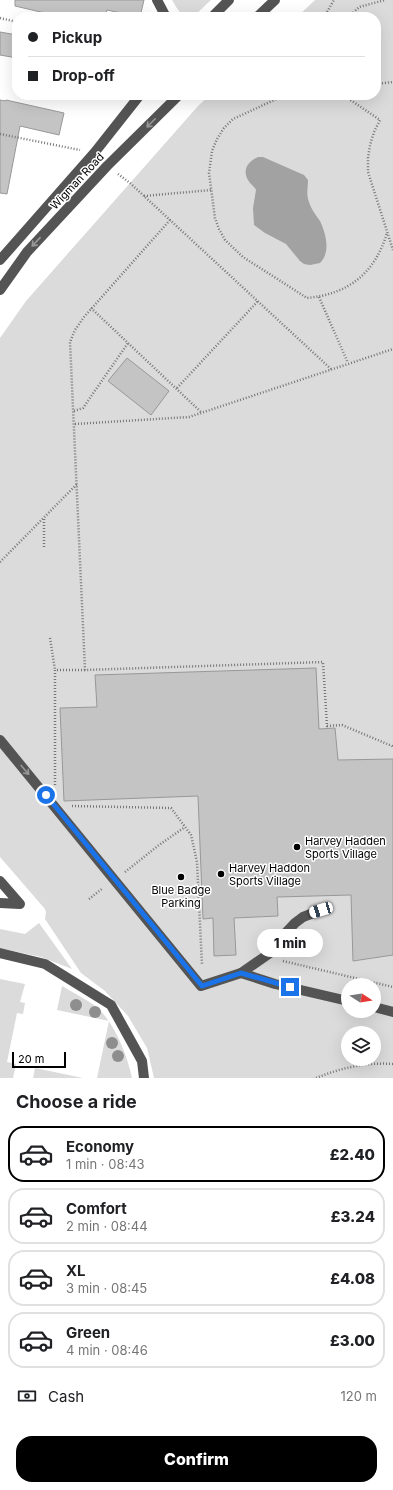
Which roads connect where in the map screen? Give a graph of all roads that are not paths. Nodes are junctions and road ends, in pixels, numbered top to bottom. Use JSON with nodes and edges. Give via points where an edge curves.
{"nodes":[{"id":1,"x":157,"y":0,"type":"edge"},
{"id":2,"x":229,"y":0,"type":"edge"},
{"id":3,"x":275,"y":0,"type":"edge"},
{"id":4,"x":163,"y":12,"type":"edge"},
{"id":5,"x":217,"y":12,"type":"edge"},
{"id":6,"x":262,"y":12,"type":"edge"},
{"id":7,"x":136,"y":100,"type":"edge"},
{"id":8,"x":174,"y":100,"type":"edge"},
{"id":9,"x":0,"y":260,"type":"edge"},
{"id":10,"x":0,"y":290,"type":"edge"},
{"id":11,"x":0,"y":740,"type":"edge"},
{"id":12,"x":0,"y":881,"type":"edge"},
{"id":13,"x":0,"y":903,"type":"edge"},
{"id":14,"x":321,"y":910,"type":"dead end"},
{"id":15,"x":0,"y":953,"type":"edge"},
{"id":16,"x":241,"y":973,"type":"junction"},
{"id":17,"x":341,"y":999,"type":"edge"},
{"id":18,"x":381,"y":1009,"type":"edge"},
{"id":19,"x":393,"y":1012,"type":"edge"},
{"id":20,"x":144,"y":1078,"type":"edge"}],
"edges":[{"from":1,"to":4,"type":"street"},
{"from":2,"to":5,"type":"street"},
{"from":3,"to":6,"type":"street"},
{"from":7,"to":9,"type":"street","name":"Wigman Road","via":[[95,152]]},
{"from":8,"to":10,"type":"street","name":"Wigman Road","one_way":true,"via":[[107,166],[27,252]]},
{"from":11,"to":16,"type":"street","one_way":true,"via":[[202,986]]},
{"from":12,"to":13,"type":"street","via":[[20,904]]},
{"from":14,"to":16,"type":"street","via":[[295,923],[282,935],[273,951]]},
{"from":15,"to":20,"type":"street","via":[[45,964],[111,1005],[142,1061]]},
{"from":16,"to":17,"type":"street"},
{"from":18,"to":19,"type":"street"}]}
